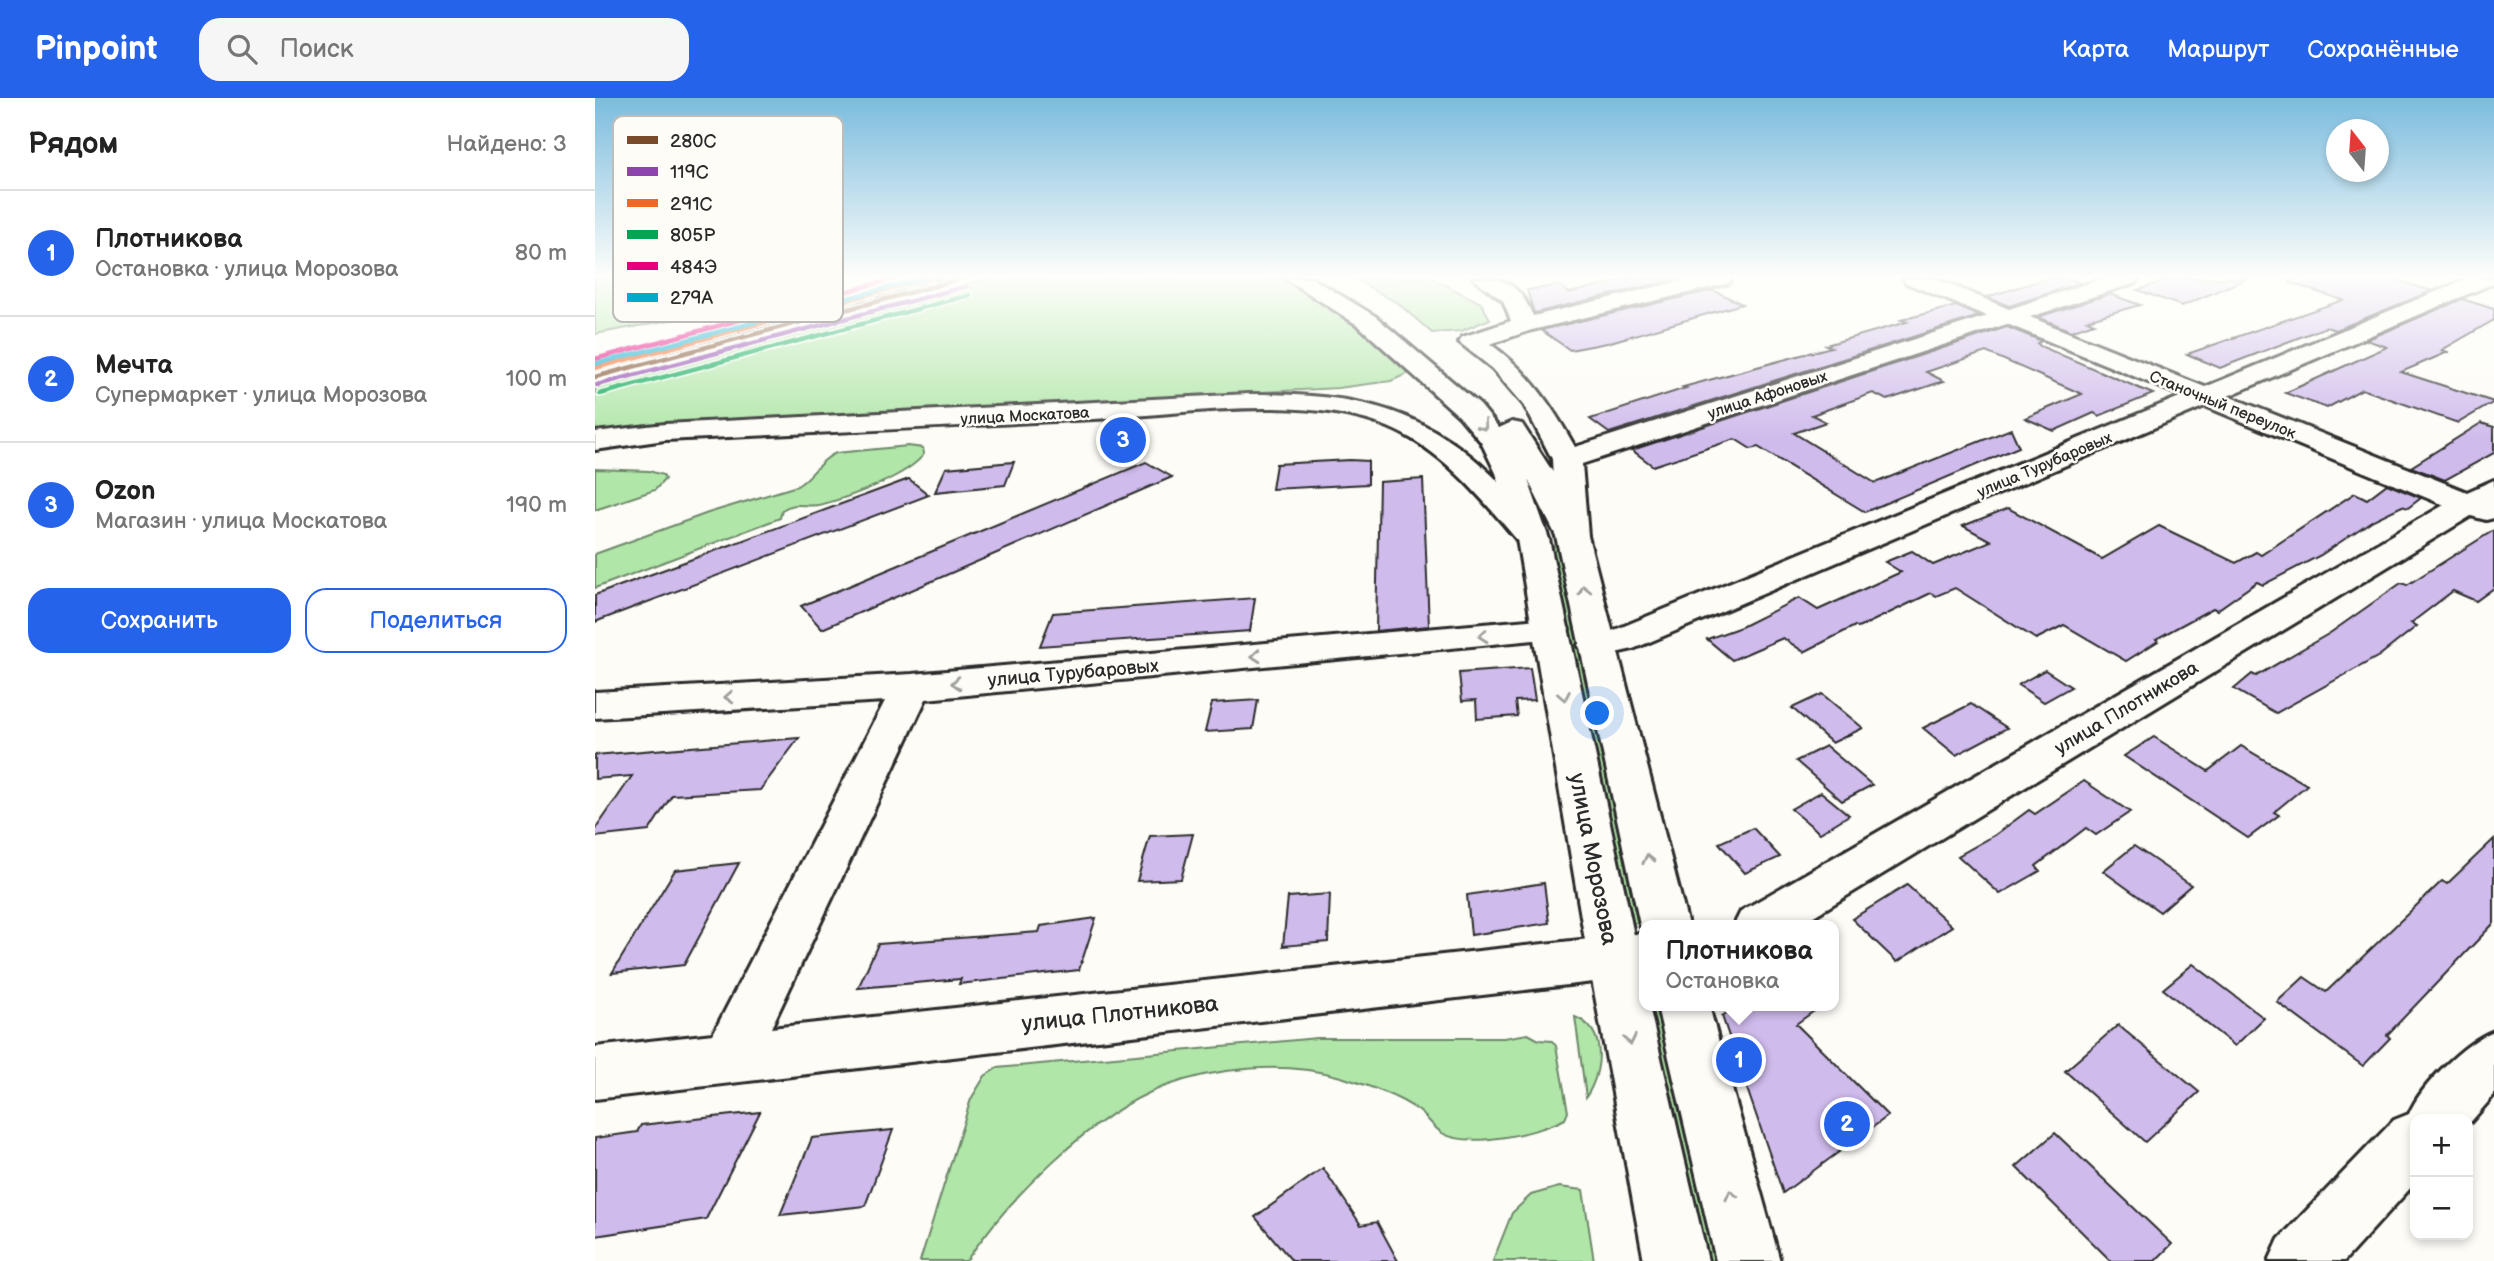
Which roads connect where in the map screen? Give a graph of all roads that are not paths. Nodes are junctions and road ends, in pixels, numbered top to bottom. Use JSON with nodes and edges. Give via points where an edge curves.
{"nodes":[{"id":1,"x":1380,"y":332,"type":"edge"},
{"id":2,"x":1404,"y":332,"type":"edge"},
{"id":3,"x":1503,"y":332,"type":"edge"},
{"id":4,"x":1961,"y":332,"type":"edge"},
{"id":5,"x":2046,"y":332,"type":"edge"},
{"id":6,"x":2359,"y":332,"type":"edge"},
{"id":7,"x":2205,"y":397,"type":"junction"},
{"id":8,"x":595,"y":441,"type":"edge"},
{"id":9,"x":1567,"y":459,"type":"junction"},
{"id":10,"x":2486,"y":502,"type":"edge"},
{"id":11,"x":1552,"y":537,"type":"junction"},
{"id":12,"x":1551,"y":629,"type":"junction"},
{"id":13,"x":1597,"y":645,"type":"junction"},
{"id":14,"x":912,"y":687,"type":"junction"},
{"id":15,"x":595,"y":705,"type":"edge"},
{"id":16,"x":1663,"y":920,"type":"edge"},
{"id":17,"x":1767,"y":920,"type":"edge"},
{"id":18,"x":1629,"y":956,"type":"edge"},
{"id":19,"x":1684,"y":1011,"type":"edge"},
{"id":20,"x":2494,"y":1056,"type":"edge"},
{"id":21,"x":730,"y":1057,"type":"junction"},
{"id":22,"x":595,"y":1073,"type":"edge"},
{"id":23,"x":2440,"y":1114,"type":"edge"},
{"id":24,"x":2410,"y":1145,"type":"edge"},
{"id":25,"x":1676,"y":1261,"type":"edge"},
{"id":26,"x":1748,"y":1261,"type":"edge"},
{"id":27,"x":2301,"y":1261,"type":"edge"}],
"edges":[{"from":1,"to":11,"type":"street","one_way":true,"via":[[1470,411],[1494,440]]},
{"from":2,"to":11,"type":"street","via":[[1518,436],[1531,458]]},
{"from":3,"to":9,"type":"street","name":"улица Морозова","via":[[1471,342],[1502,364],[1537,402]]},
{"from":4,"to":9,"type":"street","name":"улица Афоновых"},
{"from":5,"to":7,"type":"street","name":"Станочный переулок"},
{"from":6,"to":7,"type":"street","name":"улица Турубаровых"},
{"from":7,"to":10,"type":"street","name":"Станочный переулок"},
{"from":7,"to":13,"type":"street","name":"улица Турубаровых","via":[[1620,641]]},
{"from":8,"to":11,"type":"street","name":"улица Москатова","via":[[665,432],[1223,405],[1330,406],[1375,414],[1444,447]]},
{"from":9,"to":11,"type":"street","name":"улица Морозова"},
{"from":10,"to":17,"type":"street","name":"улица Плотникова"},
{"from":11,"to":12,"type":"street","name":"улица Морозова"},
{"from":13,"to":11,"type":"street","name":"улица Морозова","one_way":true},
{"from":12,"to":14,"type":"street","name":"улица Турубаровых","one_way":true},
{"from":12,"to":18,"type":"street","name":"улица Морозова","one_way":true},
{"from":16,"to":13,"type":"street","name":"улица Морозова","one_way":true},
{"from":14,"to":15,"type":"street","name":"улица Турубаровых","one_way":true},
{"from":14,"to":21,"type":"street"},
{"from":18,"to":21,"type":"street","name":"улица Плотникова"},
{"from":18,"to":25,"type":"street","name":"улица Морозова","one_way":true},
{"from":26,"to":19,"type":"street","one_way":true},
{"from":20,"to":23,"type":"street"},
{"from":21,"to":22,"type":"street","name":"улица Плотникова"},
{"from":24,"to":27,"type":"street"}]}
